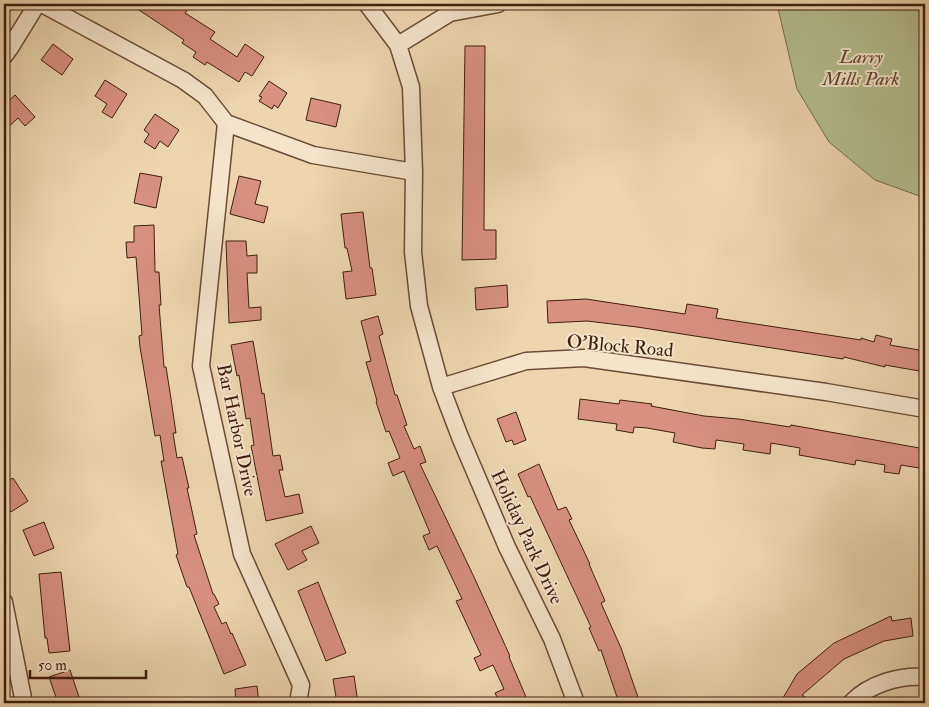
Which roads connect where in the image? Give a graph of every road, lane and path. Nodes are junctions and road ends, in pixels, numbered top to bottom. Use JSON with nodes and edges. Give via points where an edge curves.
{"nodes":[{"id":1,"x":37,"y":4,"type":"edge"},
{"id":2,"x":42,"y":4,"type":"edge"},
{"id":3,"x":367,"y":4,"type":"edge"},
{"id":4,"x":498,"y":4,"type":"edge"},
{"id":5,"x":447,"y":8,"type":"edge"},
{"id":6,"x":398,"y":45,"type":"junction"},
{"id":7,"x":4,"y":56,"type":"edge"},
{"id":8,"x":226,"y":123,"type":"junction"},
{"id":9,"x":414,"y":172,"type":"junction"},
{"id":10,"x":441,"y":387,"type":"junction"},
{"id":11,"x":925,"y":409,"type":"edge"},
{"id":12,"x":4,"y":602,"type":"edge"},
{"id":13,"x":925,"y":677,"type":"edge"},
{"id":14,"x":24,"y":703,"type":"edge"},
{"id":15,"x":298,"y":703,"type":"edge"},
{"id":16,"x":576,"y":703,"type":"edge"},
{"id":17,"x":851,"y":703,"type":"edge"}],
"edges":[{"from":1,"to":7,"type":"street"},
{"from":2,"to":8,"type":"street","via":[[183,80],[205,96]]},
{"from":3,"to":6,"type":"street"},
{"from":4,"to":5,"type":"street"},
{"from":5,"to":6,"type":"street"},
{"from":6,"to":9,"type":"street","via":[[411,87]]},
{"from":8,"to":9,"type":"street","via":[[312,156]]},
{"from":8,"to":15,"type":"street","name":"Bar Harbor Drive","via":[[201,366],[242,554],[301,685]]},
{"from":9,"to":10,"type":"street","via":[[413,252],[419,306]]},
{"from":10,"to":11,"type":"street","name":"O'Block Road","via":[[526,361],[584,358]]},
{"from":10,"to":16,"type":"street","name":"Holiday Park Drive","via":[[507,548],[552,639]]},
{"from":12,"to":14,"type":"street"},
{"from":13,"to":17,"type":"street","via":[[893,680],[872,687]]}]}
